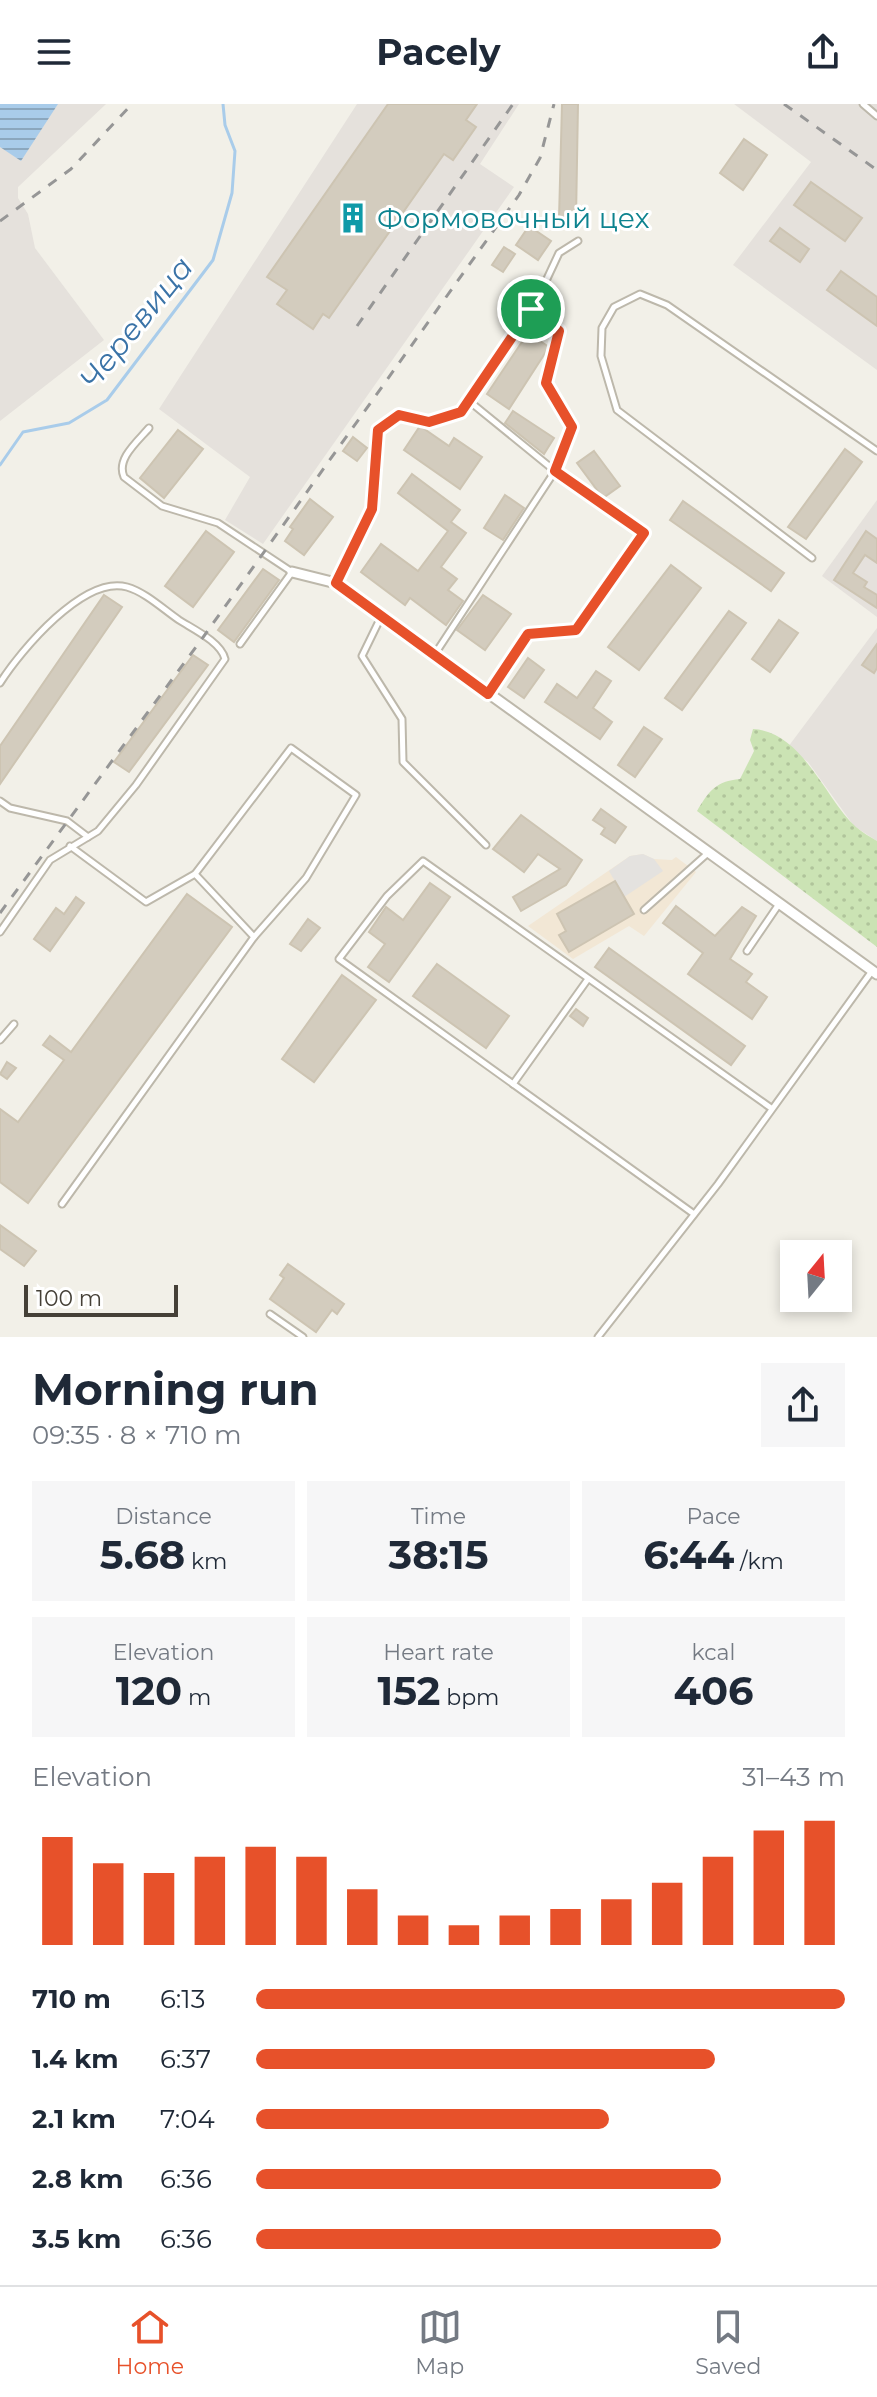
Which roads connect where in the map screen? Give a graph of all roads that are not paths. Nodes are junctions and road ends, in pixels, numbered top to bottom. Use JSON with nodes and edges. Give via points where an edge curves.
{"nodes":[{"id":1,"x":863,"y":104,"type":"edge"},
{"id":2,"x":877,"y":116,"type":"edge"},
{"id":3,"x":578,"y":241,"type":"dead end"},
{"id":4,"x":531,"y":309,"type":"junction"},
{"id":5,"x":469,"y":401,"type":"junction"},
{"id":6,"x":149,"y":428,"type":"dead end"},
{"id":7,"x":877,"y":451,"type":"edge"},
{"id":8,"x":555,"y":471,"type":"junction"},
{"id":9,"x":812,"y":558,"type":"dead end"},
{"id":10,"x":292,"y":572,"type":"junction"},
{"id":11,"x":336,"y":583,"type":"junction"},
{"id":12,"x":382,"y":616,"type":"junction"},
{"id":13,"x":240,"y":644,"type":"dead end"},
{"id":14,"x":435,"y":655,"type":"junction"},
{"id":15,"x":0,"y":683,"type":"edge"},
{"id":16,"x":488,"y":694,"type":"junction"},
{"id":17,"x":0,"y":801,"type":"edge"},
{"id":18,"x":88,"y":837,"type":"junction"},
{"id":19,"x":486,"y":845,"type":"dead end"},
{"id":20,"x":70,"y":846,"type":"junction"},
{"id":21,"x":708,"y":853,"type":"junction"},
{"id":22,"x":195,"y":874,"type":"junction"},
{"id":23,"x":779,"y":904,"type":"junction"},
{"id":24,"x":644,"y":910,"type":"dead end"},
{"id":25,"x":0,"y":932,"type":"edge"},
{"id":26,"x":254,"y":937,"type":"junction"},
{"id":27,"x":747,"y":951,"type":"dead end"},
{"id":28,"x":875,"y":972,"type":"edge"},
{"id":29,"x":588,"y":979,"type":"junction"},
{"id":30,"x":14,"y":1024,"type":"dead end"},
{"id":31,"x":0,"y":1040,"type":"edge"},
{"id":32,"x":513,"y":1084,"type":"junction"},
{"id":33,"x":771,"y":1108,"type":"junction"},
{"id":34,"x":62,"y":1204,"type":"dead end"},
{"id":35,"x":694,"y":1214,"type":"junction"},
{"id":36,"x":270,"y":1314,"type":"dead end"},
{"id":37,"x":303,"y":1337,"type":"edge"},
{"id":38,"x":598,"y":1337,"type":"edge"}],
"edges":[{"from":1,"to":2,"type":"lane"},
{"from":3,"to":4,"type":"lane","via":[[559,253]]},
{"from":4,"to":5,"type":"lane"},
{"from":4,"to":8,"type":"lane","via":[[559,331],[546,383],[572,427]]},
{"from":5,"to":8,"type":"lane"},
{"from":5,"to":11,"type":"lane","via":[[461,412],[429,422],[399,415],[378,430],[372,509]]},
{"from":6,"to":10,"type":"lane","via":[[125,457],[124,477],[162,506],[218,523]]},
{"from":7,"to":9,"type":"lane","via":[[667,305],[640,294],[625,298],[606,316],[601,356],[617,410]]},
{"from":8,"to":14,"type":"lane"},
{"from":8,"to":16,"type":"lane","via":[[644,533],[576,630],[528,634]]},
{"from":10,"to":11,"type":"street"},
{"from":10,"to":13,"type":"lane"},
{"from":11,"to":12,"type":"street"},
{"from":12,"to":14,"type":"street"},
{"from":12,"to":19,"type":"lane","via":[[362,656],[402,719],[403,762]]},
{"from":14,"to":16,"type":"street"},
{"from":15,"to":18,"type":"lane","via":[[12,664],[79,597],[99,587],[128,587],[224,652],[223,665],[136,785]]},
{"from":16,"to":21,"type":"street"},
{"from":17,"to":18,"type":"lane","via":[[67,821]]},
{"from":18,"to":20,"type":"lane"},
{"from":20,"to":22,"type":"lane","via":[[146,902]]},
{"from":20,"to":25,"type":"lane","via":[[50,860]]},
{"from":21,"to":23,"type":"street"},
{"from":21,"to":24,"type":"lane"},
{"from":22,"to":26,"type":"lane"},
{"from":22,"to":26,"type":"lane","via":[[291,748],[356,795],[306,878]]},
{"from":23,"to":27,"type":"lane"},
{"from":23,"to":28,"type":"street"},
{"from":26,"to":34,"type":"lane"},
{"from":28,"to":33,"type":"lane"},
{"from":29,"to":32,"type":"lane"},
{"from":29,"to":32,"type":"lane","via":[[423,861],[387,896],[339,959]]},
{"from":29,"to":33,"type":"lane"},
{"from":30,"to":31,"type":"lane"},
{"from":32,"to":35,"type":"lane"},
{"from":33,"to":35,"type":"lane"},
{"from":35,"to":38,"type":"lane"},
{"from":36,"to":37,"type":"lane"}]}
